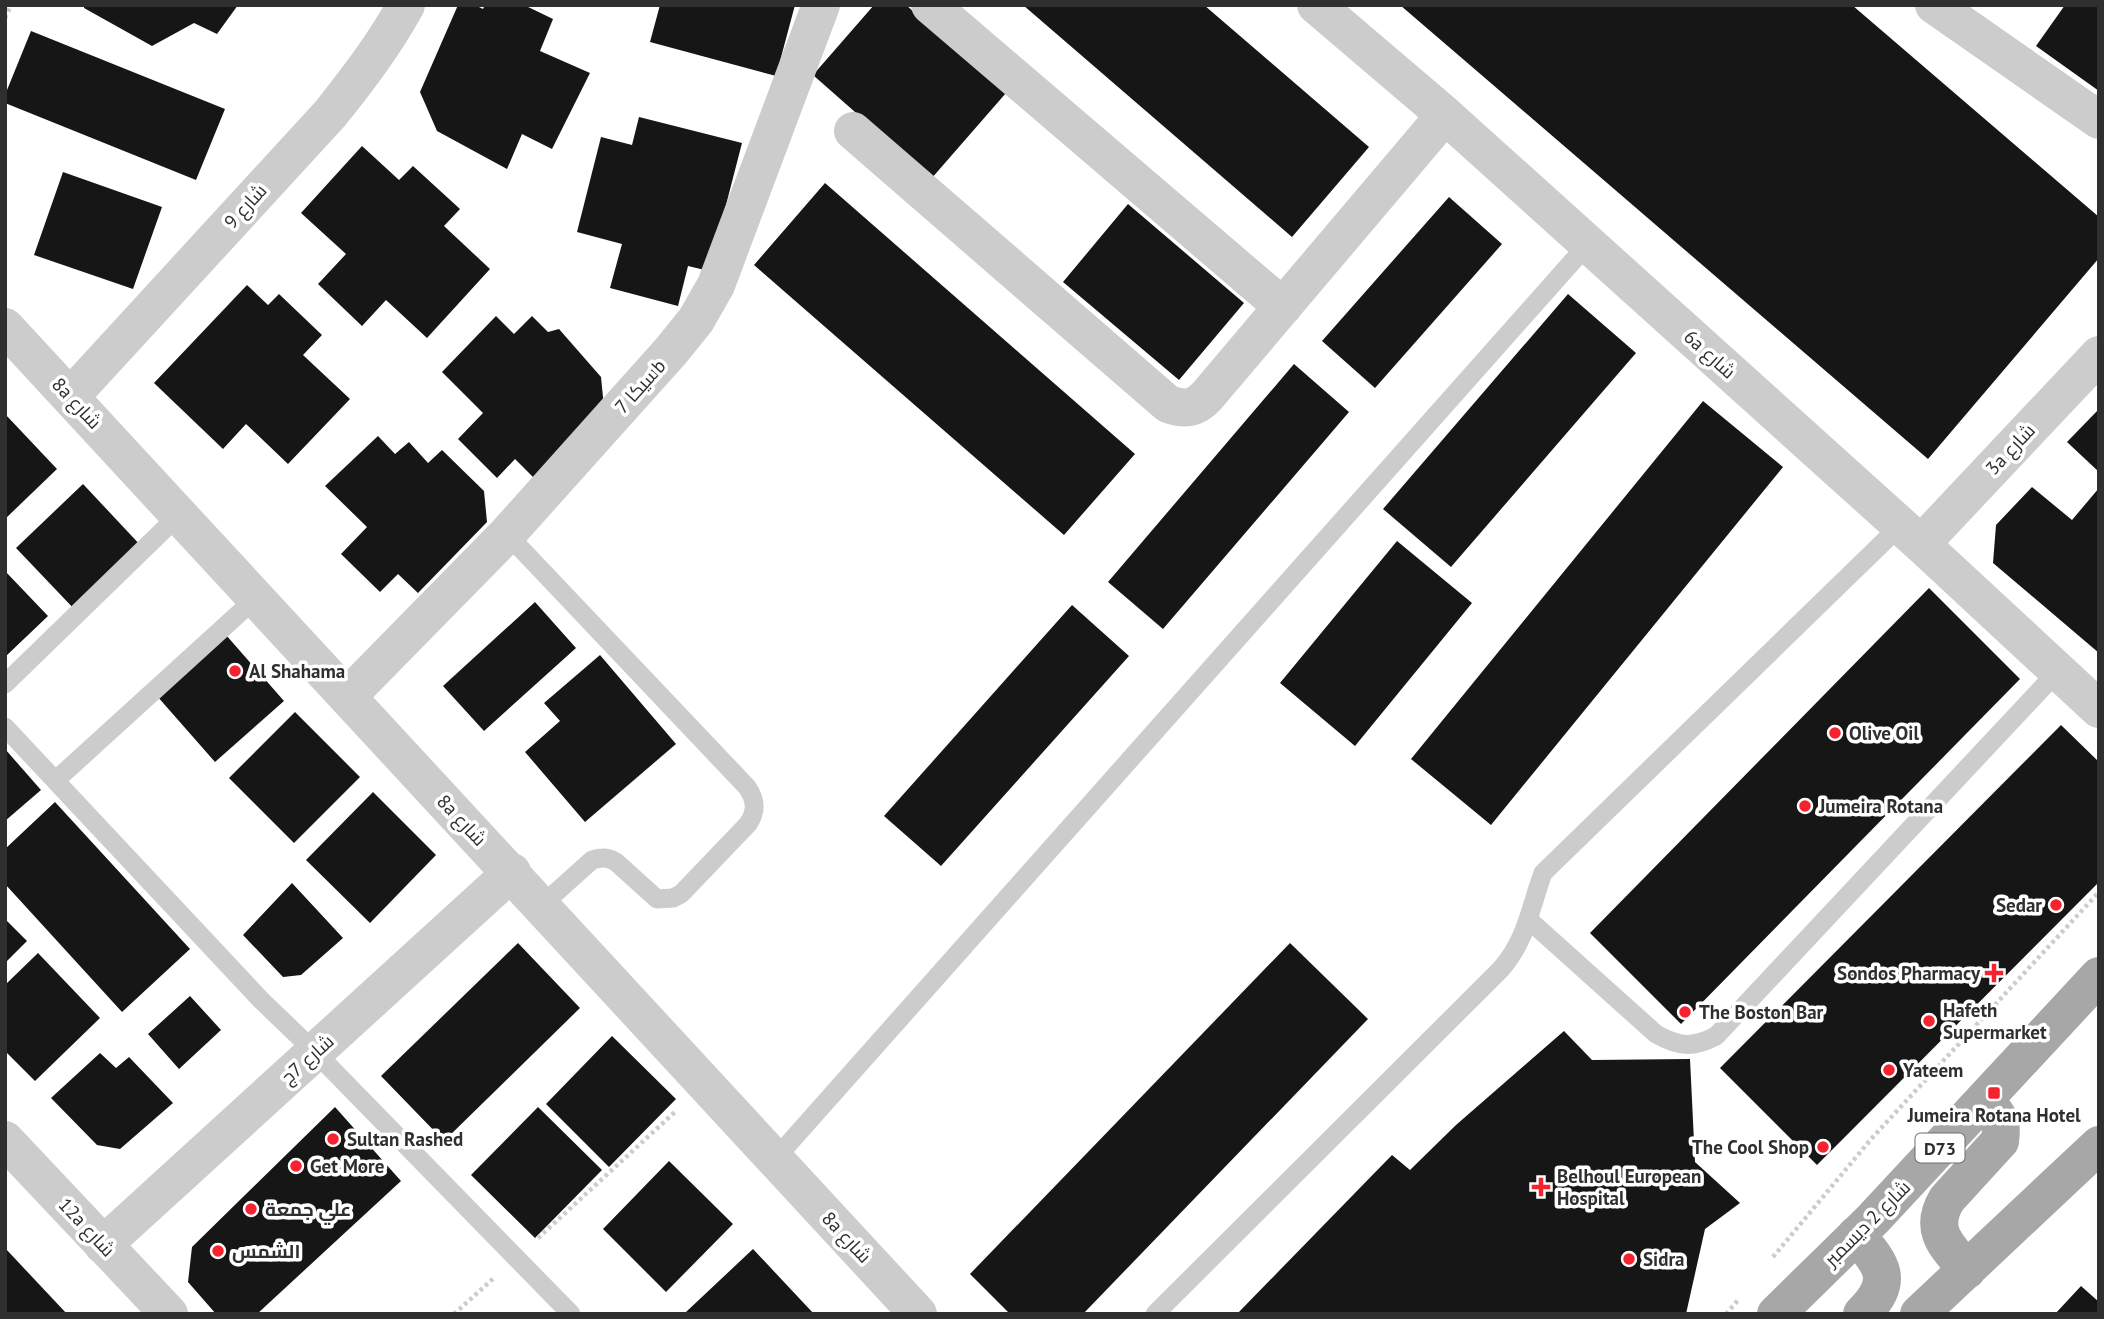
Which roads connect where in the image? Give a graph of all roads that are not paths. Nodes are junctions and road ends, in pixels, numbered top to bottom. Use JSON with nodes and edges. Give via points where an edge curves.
{"nodes":[{"id":1,"x":406,"y":5,"type":"edge"},
{"id":2,"x":821,"y":5,"type":"edge"},
{"id":3,"x":930,"y":5,"type":"edge"},
{"id":4,"x":1316,"y":5,"type":"edge"},
{"id":5,"x":1934,"y":5,"type":"edge"},
{"id":6,"x":1445,"y":115,"type":"junction"},
{"id":7,"x":2099,"y":120,"type":"edge"},
{"id":8,"x":853,"y":131,"type":"dead end"},
{"id":9,"x":1588,"y":244,"type":"junction"},
{"id":10,"x":1283,"y":307,"type":"junction"},
{"id":11,"x":5,"y":327,"type":"edge"},
{"id":12,"x":2099,"y":355,"type":"edge"},
{"id":13,"x":71,"y":397,"type":"junction"},
{"id":14,"x":180,"y":514,"type":"junction"},
{"id":15,"x":508,"y":534,"type":"junction"},
{"id":16,"x":1911,"y":535,"type":"junction"},
{"id":17,"x":256,"y":598,"type":"junction"},
{"id":18,"x":2058,"y":671,"type":"junction"},
{"id":19,"x":5,"y":684,"type":"edge"},
{"id":20,"x":348,"y":696,"type":"junction"},
{"id":21,"x":2099,"y":709,"type":"edge"},
{"id":22,"x":5,"y":727,"type":"edge"},
{"id":23,"x":55,"y":780,"type":"junction"},
{"id":24,"x":512,"y":872,"type":"junction"},
{"id":25,"x":542,"y":905,"type":"junction"},
{"id":26,"x":1529,"y":920,"type":"junction"},
{"id":27,"x":2099,"y":976,"type":"edge"},
{"id":28,"x":315,"y":1052,"type":"junction"},
{"id":29,"x":1985,"y":1100,"type":"junction"},
{"id":30,"x":5,"y":1140,"type":"edge"},
{"id":31,"x":2099,"y":1144,"type":"edge"},
{"id":32,"x":775,"y":1159,"type":"junction"},
{"id":33,"x":1856,"y":1235,"type":"junction"},
{"id":34,"x":103,"y":1245,"type":"junction"},
{"id":35,"x":1967,"y":1270,"type":"junction"},
{"id":36,"x":169,"y":1314,"type":"edge"},
{"id":37,"x":571,"y":1314,"type":"edge"},
{"id":38,"x":918,"y":1314,"type":"edge"},
{"id":39,"x":1155,"y":1314,"type":"edge"},
{"id":40,"x":1776,"y":1314,"type":"edge"},
{"id":41,"x":1862,"y":1314,"type":"edge"},
{"id":42,"x":1919,"y":1314,"type":"edge"}],
"edges":[{"from":1,"to":13,"type":"street","name":"شارع 9","via":[[363,73],[330,114]]},
{"from":2,"to":15,"type":"street","name":"سيكا 7b","via":[[716,285],[696,320]]},
{"from":3,"to":10,"type":"street"},
{"from":4,"to":6,"type":"street","name":"6a شارع"},
{"from":5,"to":7,"type":"street"},
{"from":6,"to":9,"type":"street","name":"6a شارع"},
{"from":6,"to":10,"type":"street"},
{"from":8,"to":10,"type":"street","via":[[1168,404],[1189,408],[1200,404]]},
{"from":9,"to":16,"type":"street","name":"6a شارع"},
{"from":9,"to":32,"type":"lane"},
{"from":11,"to":13,"type":"street","name":"8a شارع"},
{"from":12,"to":16,"type":"street","name":"3a شارع"},
{"from":13,"to":14,"type":"street","name":"8a شارع"},
{"from":14,"to":17,"type":"street","name":"8a شارع"},
{"from":14,"to":19,"type":"lane"},
{"from":15,"to":20,"type":"street","name":"سيكا 7b"},
{"from":15,"to":25,"type":"lane","via":[[747,787],[755,806],[748,824],[674,898],[657,898],[616,862],[600,857]]},
{"from":16,"to":18,"type":"street","name":"6a شارع"},
{"from":16,"to":26,"type":"lane","via":[[1543,873]]},
{"from":17,"to":20,"type":"street","name":"8a شارع"},
{"from":17,"to":23,"type":"lane"},
{"from":18,"to":21,"type":"street","name":"6a شارع"},
{"from":18,"to":26,"type":"lane","via":[[1716,1036],[1686,1045],[1656,1034]]},
{"from":20,"to":24,"type":"street","name":"8a شارع"},
{"from":22,"to":23,"type":"lane"},
{"from":23,"to":28,"type":"lane"},
{"from":24,"to":25,"type":"street","name":"8a شارع"},
{"from":24,"to":28,"type":"street","name":"شارع 7ج"},
{"from":25,"to":32,"type":"street","name":"8a شارع"},
{"from":26,"to":39,"type":"lane","via":[[1522,940],[1501,969]]},
{"from":27,"to":29,"type":"main road","name":"شارع 2 ديسمبر","number":"D73"},
{"from":28,"to":34,"type":"street","name":"شارع 7ج"},
{"from":28,"to":37,"type":"lane"},
{"from":29,"to":33,"type":"main road","name":"شارع 2 ديسمبر","number":"D73"},
{"from":29,"to":35,"type":"main road","via":[[1999,1116],[2000,1140],[1947,1199],[1938,1220],[1945,1243]]},
{"from":30,"to":34,"type":"street","name":"12a شارع"},
{"from":31,"to":35,"type":"main road"},
{"from":32,"to":38,"type":"street","name":"8a شارع"},
{"from":33,"to":40,"type":"main road","name":"شارع 2 ديسمبر","number":"D73"},
{"from":33,"to":41,"type":"main road","via":[[1878,1259],[1882,1274],[1881,1289]]},
{"from":34,"to":36,"type":"street","name":"12a شارع"},
{"from":35,"to":42,"type":"main road"}]}
